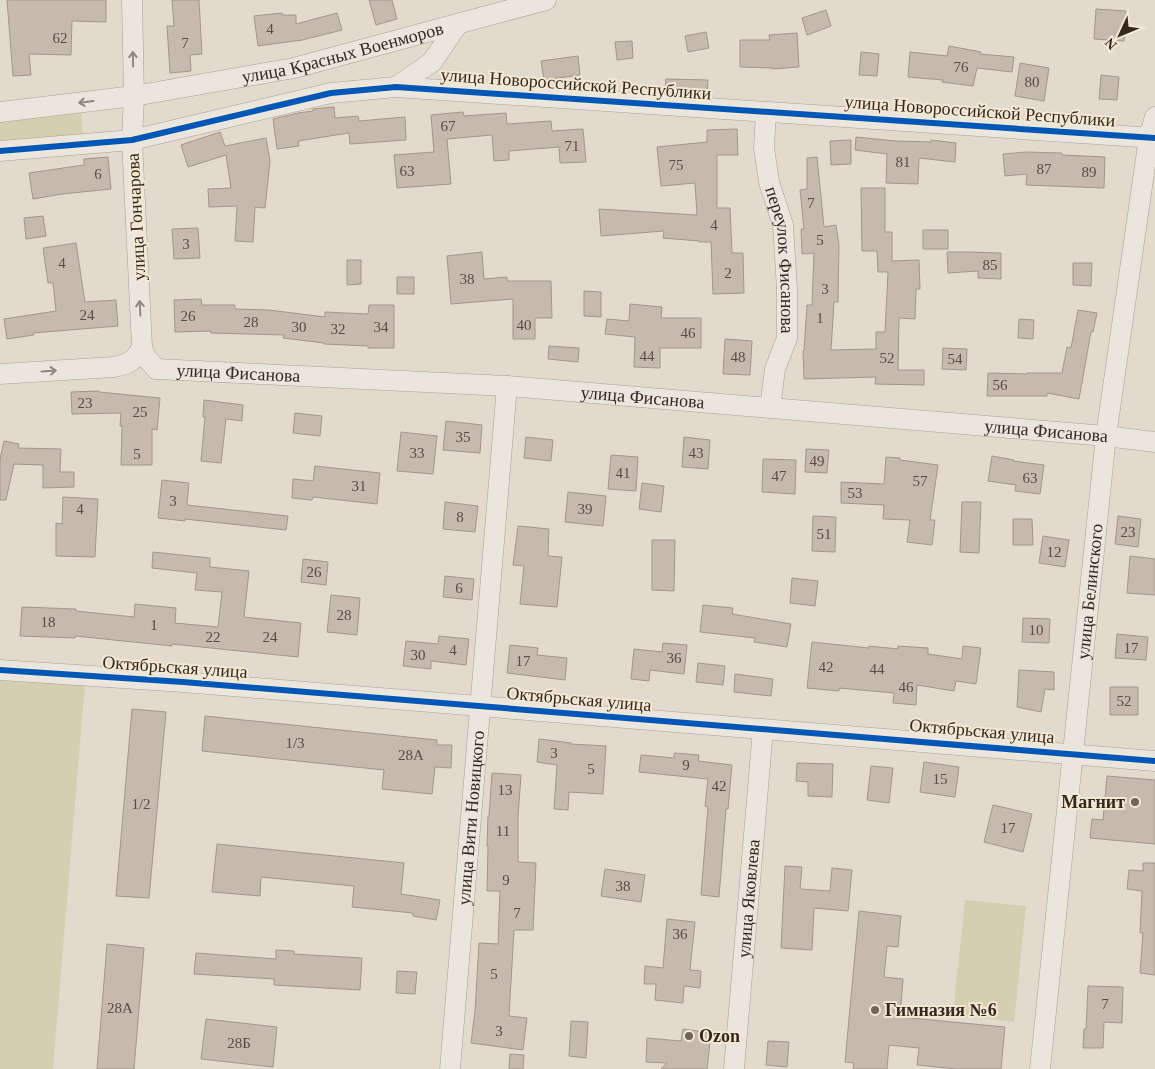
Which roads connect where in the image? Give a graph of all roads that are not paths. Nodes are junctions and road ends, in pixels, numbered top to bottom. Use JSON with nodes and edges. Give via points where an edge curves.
{"nodes":[{"id":1,"x":132,"y":0,"type":"edge"},
{"id":2,"x":546,"y":0,"type":"edge"},
{"id":3,"x":458,"y":24,"type":"junction"},
{"id":4,"x":396,"y":86,"type":"junction"},
{"id":5,"x":134,"y":96,"type":"junction"},
{"id":6,"x":0,"y":112,"type":"edge"},
{"id":7,"x":766,"y":112,"type":"junction"},
{"id":8,"x":1155,"y":117,"type":"edge"},
{"id":9,"x":1152,"y":138,"type":"edge"},
{"id":10,"x":132,"y":140,"type":"junction"},
{"id":11,"x":0,"y":151,"type":"edge"},
{"id":12,"x":142,"y":347,"type":"junction"},
{"id":13,"x":119,"y":366,"type":"junction"},
{"id":14,"x":156,"y":369,"type":"junction"},
{"id":15,"x":0,"y":374,"type":"edge"},
{"id":16,"x":507,"y":386,"type":"junction"},
{"id":17,"x":770,"y":408,"type":"junction"},
{"id":18,"x":1106,"y":436,"type":"junction"},
{"id":19,"x":1155,"y":442,"type":"edge"},
{"id":20,"x":0,"y":670,"type":"edge"},
{"id":21,"x":480,"y":706,"type":"junction"},
{"id":22,"x":763,"y":729,"type":"junction"},
{"id":23,"x":1072,"y":754,"type":"junction"},
{"id":24,"x":1155,"y":761,"type":"edge"},
{"id":25,"x":450,"y":1069,"type":"edge"},
{"id":26,"x":734,"y":1069,"type":"edge"},
{"id":27,"x":1040,"y":1069,"type":"edge"}],
"edges":[{"from":5,"to":1,"type":"street","name":"улица Гончарова","one_way":true},
{"from":2,"to":3,"type":"street","name":"улица Красных Военморов"},
{"from":3,"to":4,"type":"street","via":[[432,62]]},
{"from":3,"to":5,"type":"street","name":"улица Красных Военморов","via":[[294,68]]},
{"from":4,"to":7,"type":"street","name":"улица Новороссийской Республики"},
{"from":4,"to":10,"type":"street","name":"улица Новороссийской Республики","via":[[331,93]]},
{"from":5,"to":6,"type":"street","one_way":true},
{"from":5,"to":10,"type":"street","name":"улица Гончарова"},
{"from":7,"to":9,"type":"street","name":"улица Новороссийской Республики"},
{"from":7,"to":17,"type":"street","name":"переулок Фисанова","via":[[764,148],[769,182],[783,225],[787,289],[787,338],[776,369]]},
{"from":8,"to":9,"type":"street","name":"улица Белинского"},
{"from":9,"to":18,"type":"street","name":"улица Белинского"},
{"from":10,"to":11,"type":"street","name":"улица Новороссийской Республики"},
{"from":12,"to":10,"type":"street","name":"улица Гончарова","one_way":true},
{"from":12,"to":13,"type":"street","via":[[131,362]]},
{"from":12,"to":14,"type":"street","name":"улица Фисанова"},
{"from":13,"to":14,"type":"street"},
{"from":15,"to":13,"type":"street","one_way":true},
{"from":14,"to":16,"type":"street","name":"улица Фисанова"},
{"from":16,"to":17,"type":"street","name":"улица Фисанова"},
{"from":16,"to":21,"type":"street","name":"улица Вити Новицкого"},
{"from":17,"to":18,"type":"street","name":"улица Фисанова"},
{"from":18,"to":19,"type":"street","name":"улица Фисанова"},
{"from":18,"to":23,"type":"street","name":"улица Белинского"},
{"from":20,"to":21,"type":"street","name":"Октябрьская улица"},
{"from":21,"to":22,"type":"street","name":"Октябрьская улица"},
{"from":21,"to":25,"type":"street","name":"улица Вити Новицкого"},
{"from":22,"to":23,"type":"street","name":"Октябрьская улица"},
{"from":22,"to":26,"type":"street","name":"улица Яковлева"},
{"from":23,"to":24,"type":"street","name":"Октябрьская улица"},
{"from":23,"to":27,"type":"street","name":"улица Белинского"}]}
